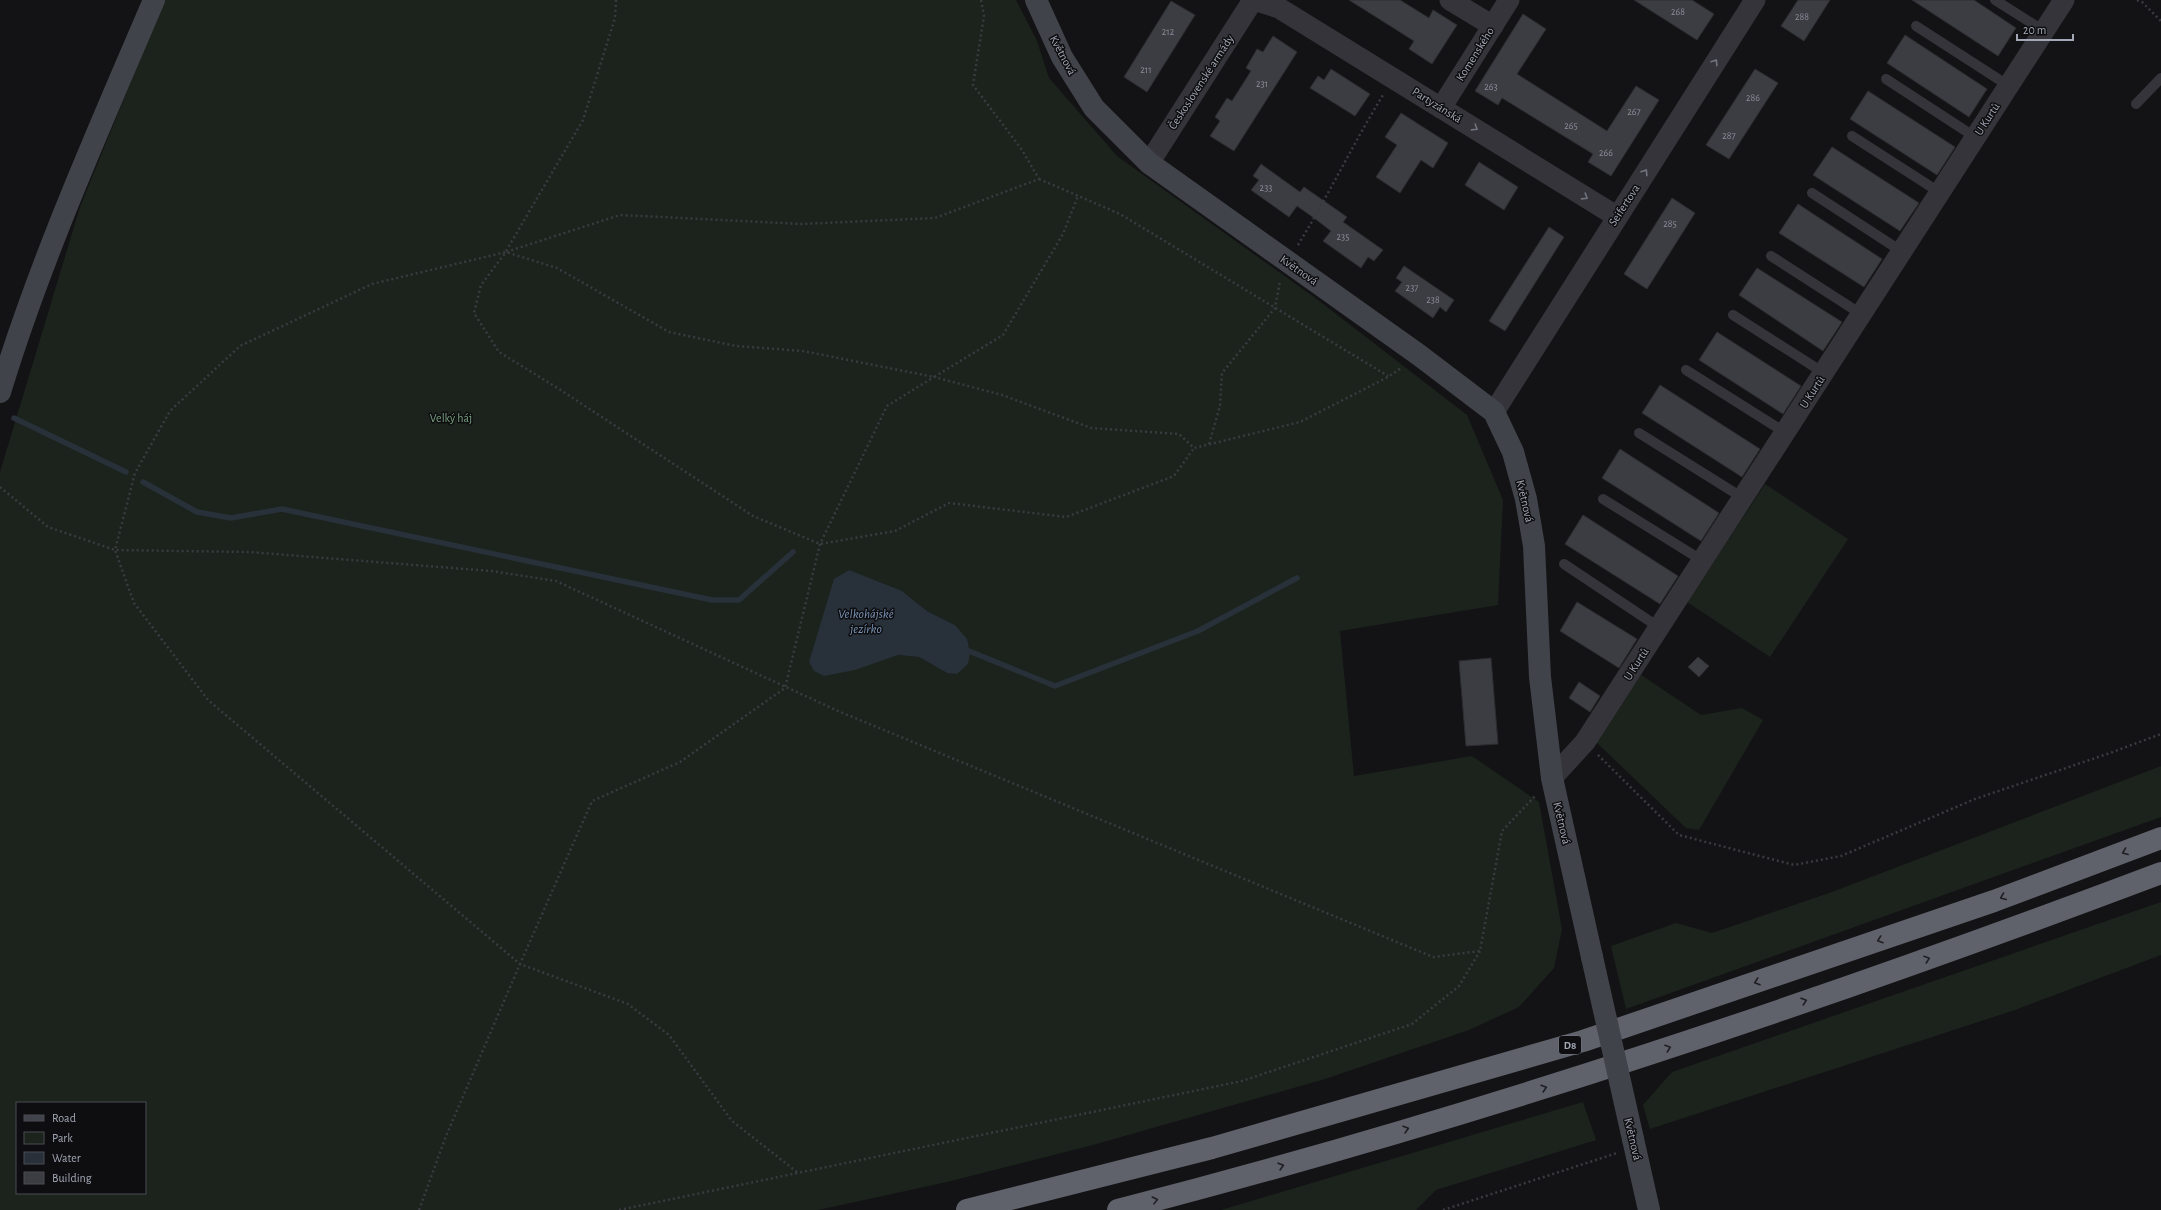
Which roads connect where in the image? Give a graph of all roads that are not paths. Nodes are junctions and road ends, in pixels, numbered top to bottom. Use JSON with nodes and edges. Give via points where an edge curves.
{"nodes":[{"id":1,"x":154,"y":0,"type":"edge"},
{"id":2,"x":1036,"y":0,"type":"edge"},
{"id":3,"x":1254,"y":0,"type":"edge"},
{"id":4,"x":1450,"y":0,"type":"edge"},
{"id":5,"x":1509,"y":0,"type":"edge"},
{"id":6,"x":1995,"y":0,"type":"edge"},
{"id":7,"x":2064,"y":0,"type":"edge"},
{"id":8,"x":1747,"y":3,"type":"edge"},
{"id":9,"x":1493,"y":26,"type":"junction"},
{"id":10,"x":1916,"y":26,"type":"dead end"},
{"id":11,"x":2044,"y":31,"type":"junction"},
{"id":12,"x":2161,"y":78,"type":"edge"},
{"id":13,"x":1886,"y":79,"type":"dead end"},
{"id":14,"x":2008,"y":86,"type":"junction"},
{"id":15,"x":2136,"y":104,"type":"dead end"},
{"id":16,"x":1442,"y":108,"type":"junction"},
{"id":17,"x":1852,"y":136,"type":"dead end"},
{"id":18,"x":1975,"y":137,"type":"junction"},
{"id":19,"x":1149,"y":163,"type":"junction"},
{"id":20,"x":1939,"y":192,"type":"junction"},
{"id":21,"x":1812,"y":193,"type":"dead end"},
{"id":22,"x":1616,"y":216,"type":"junction"},
{"id":23,"x":1902,"y":251,"type":"junction"},
{"id":24,"x":1771,"y":256,"type":"dead end"},
{"id":25,"x":1861,"y":314,"type":"junction"},
{"id":26,"x":1733,"y":315,"type":"dead end"},
{"id":27,"x":1686,"y":370,"type":"dead end"},
{"id":28,"x":1824,"y":373,"type":"junction"},
{"id":29,"x":0,"y":392,"type":"edge"},
{"id":30,"x":1494,"y":412,"type":"junction"},
{"id":31,"x":1640,"y":433,"type":"dead end"},
{"id":32,"x":1786,"y":433,"type":"junction"},
{"id":33,"x":1743,"y":498,"type":"junction"},
{"id":34,"x":1603,"y":499,"type":"dead end"},
{"id":35,"x":1703,"y":561,"type":"junction"},
{"id":36,"x":1564,"y":564,"type":"dead end"},
{"id":37,"x":1660,"y":628,"type":"junction"},
{"id":38,"x":1552,"y":778,"type":"junction"},
{"id":39,"x":2161,"y":838,"type":"edge"},
{"id":40,"x":2161,"y":873,"type":"edge"},
{"id":41,"x":967,"y":1210,"type":"edge"},
{"id":42,"x":1118,"y":1210,"type":"edge"},
{"id":43,"x":1649,"y":1210,"type":"edge"}],
"edges":[{"from":1,"to":29,"type":"street","via":[[59,227]]},
{"from":2,"to":19,"type":"street","name":"Květnová","via":[[1062,57],[1094,108]]},
{"from":3,"to":16,"type":"street","name":"Partyzánská","via":[[1279,8]]},
{"from":3,"to":19,"type":"street","name":"Československé armády"},
{"from":4,"to":9,"type":"street"},
{"from":5,"to":9,"type":"street","name":"Komenského"},
{"from":6,"to":11,"type":"lane"},
{"from":7,"to":11,"type":"street","name":"U Kurtů"},
{"from":22,"to":8,"type":"street","name":"Seifertova","one_way":true},
{"from":9,"to":16,"type":"street","name":"Komenského"},
{"from":10,"to":14,"type":"lane"},
{"from":11,"to":14,"type":"street","name":"U Kurtů"},
{"from":12,"to":15,"type":"lane"},
{"from":13,"to":18,"type":"lane"},
{"from":14,"to":18,"type":"street","name":"U Kurtů"},
{"from":16,"to":22,"type":"street","name":"Partyzánská","one_way":true},
{"from":17,"to":20,"type":"lane"},
{"from":18,"to":20,"type":"street","name":"U Kurtů"},
{"from":19,"to":30,"type":"street","name":"Květnová","via":[[1298,254],[1419,355]]},
{"from":20,"to":23,"type":"street","name":"U Kurtů"},
{"from":21,"to":23,"type":"lane"},
{"from":22,"to":30,"type":"street","name":"Seifertova"},
{"from":23,"to":25,"type":"street","name":"U Kurtů"},
{"from":24,"to":25,"type":"lane"},
{"from":25,"to":28,"type":"street","name":"U Kurtů"},
{"from":26,"to":28,"type":"lane"},
{"from":27,"to":32,"type":"lane"},
{"from":28,"to":32,"type":"street","name":"U Kurtů"},
{"from":30,"to":38,"type":"street","name":"Květnová","via":[[1512,452],[1526,499],[1534,546],[1540,677]]},
{"from":31,"to":33,"type":"lane"},
{"from":32,"to":33,"type":"street","name":"U Kurtů"},
{"from":33,"to":35,"type":"street","name":"U Kurtů"},
{"from":34,"to":35,"type":"lane"},
{"from":35,"to":37,"type":"street","name":"U Kurtů"},
{"from":36,"to":37,"type":"lane"},
{"from":37,"to":38,"type":"street","name":"U Kurtů","via":[[1585,742]]},
{"from":38,"to":43,"type":"street","name":"Květnová","bridge":true},
{"from":39,"to":41,"type":"highway","number":"D8","one_way":true,"via":[[1994,901],[1583,1041],[1212,1148]]},
{"from":42,"to":40,"type":"highway","one_way":true,"via":[[1225,1182],[1595,1072],[2003,932]]}]}
